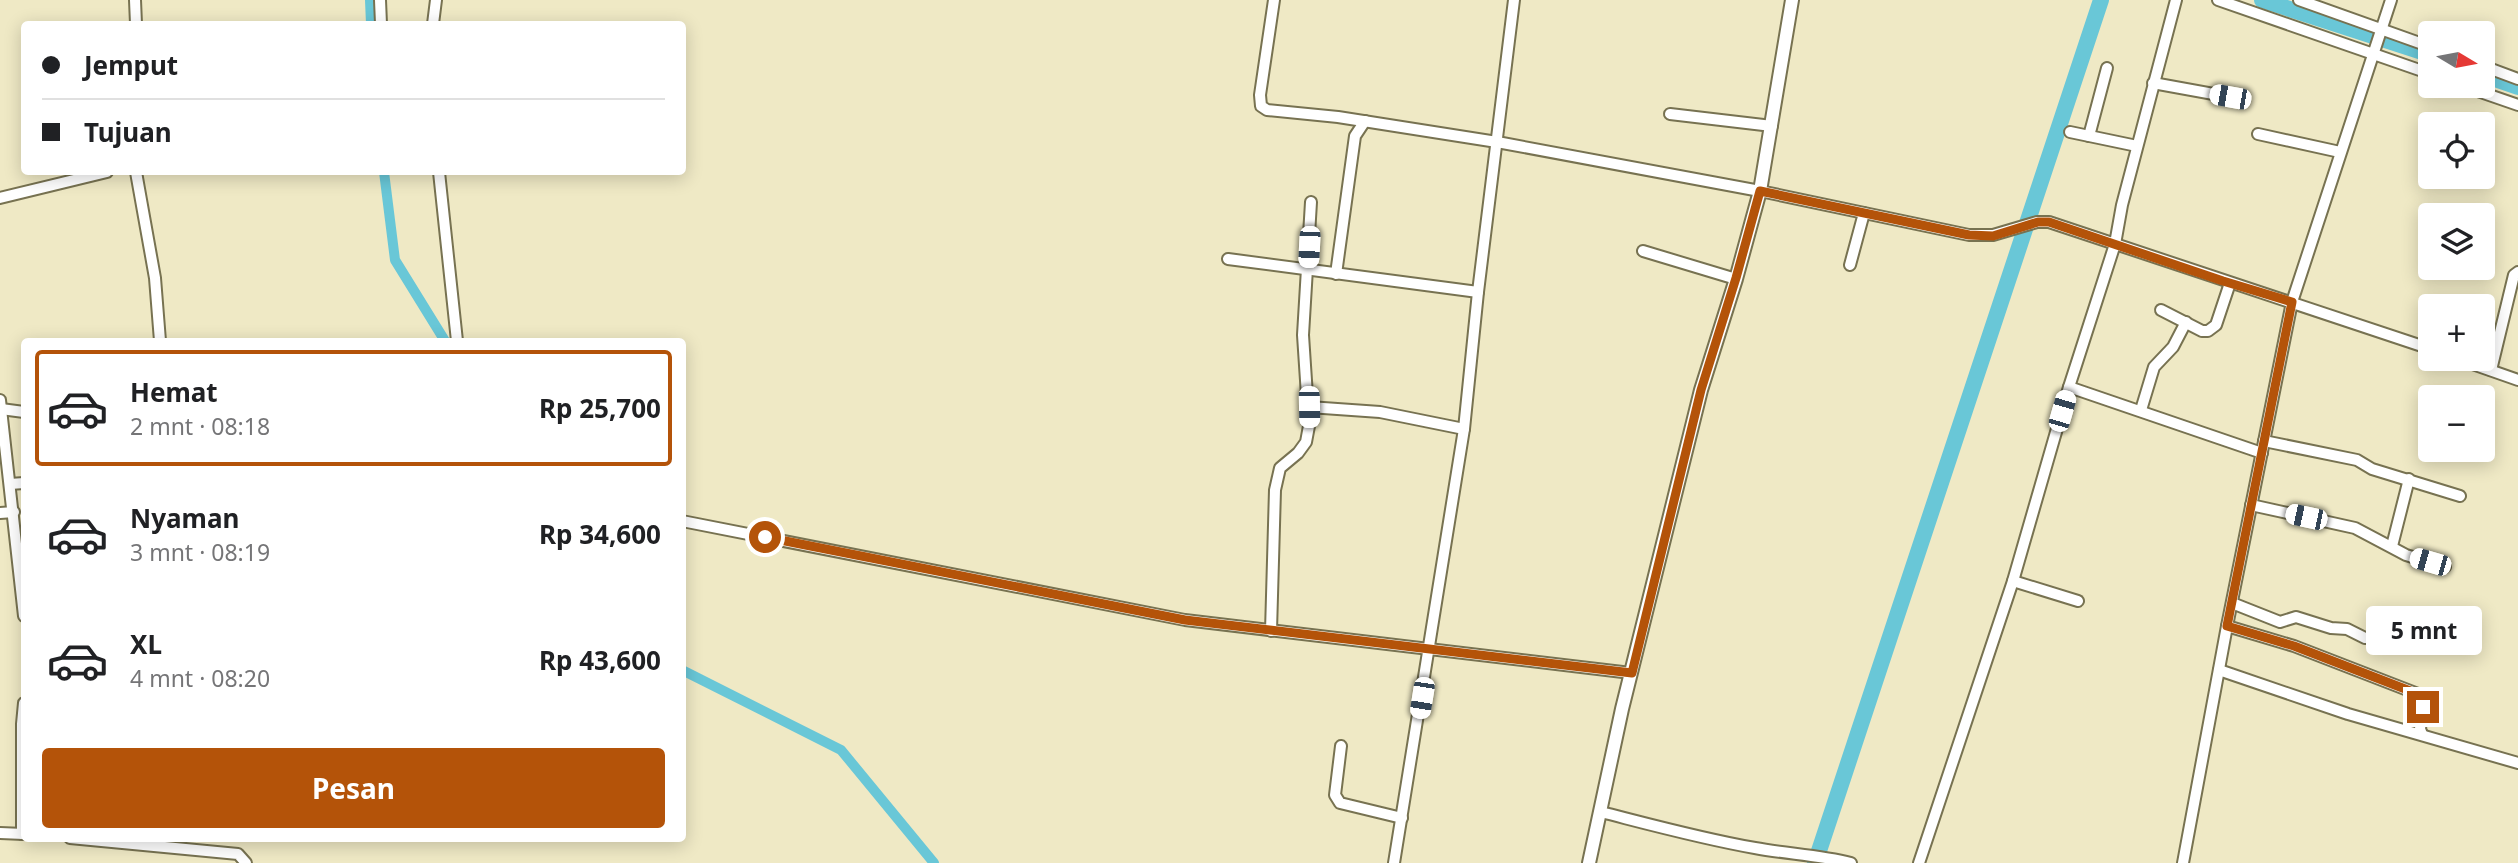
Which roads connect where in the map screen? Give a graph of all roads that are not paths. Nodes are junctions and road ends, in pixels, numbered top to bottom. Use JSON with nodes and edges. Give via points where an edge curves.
{"nodes":[{"id":1,"x":135,"y":0,"type":"edge"},
{"id":2,"x":380,"y":0,"type":"edge"},
{"id":3,"x":436,"y":0,"type":"edge"},
{"id":4,"x":1274,"y":0,"type":"edge"},
{"id":5,"x":1514,"y":0,"type":"edge"},
{"id":6,"x":1792,"y":0,"type":"edge"},
{"id":7,"x":2176,"y":0,"type":"edge"},
{"id":8,"x":2218,"y":0,"type":"edge"},
{"id":9,"x":2299,"y":0,"type":"edge"},
{"id":10,"x":2391,"y":0,"type":"edge"},
{"id":11,"x":136,"y":21,"type":"edge"},
{"id":12,"x":381,"y":21,"type":"edge"},
{"id":13,"x":433,"y":21,"type":"edge"},
{"id":14,"x":2381,"y":29,"type":"junction"},
{"id":15,"x":2418,"y":42,"type":"edge"},
{"id":16,"x":2374,"y":50,"type":"junction"},
{"id":17,"x":2107,"y":68,"type":"dead end"},
{"id":18,"x":2418,"y":69,"type":"edge"},
{"id":19,"x":2496,"y":71,"type":"edge"},
{"id":20,"x":2518,"y":79,"type":"edge"},
{"id":21,"x":2153,"y":83,"type":"junction"},
{"id":22,"x":2230,"y":97,"type":"dead end"},
{"id":23,"x":2496,"y":98,"type":"edge"},
{"id":24,"x":2518,"y":106,"type":"edge"},
{"id":25,"x":1670,"y":114,"type":"dead end"},
{"id":26,"x":1365,"y":121,"type":"junction"},
{"id":27,"x":1772,"y":126,"type":"junction"},
{"id":28,"x":2070,"y":132,"type":"dead end"},
{"id":29,"x":2258,"y":134,"type":"dead end"},
{"id":30,"x":2089,"y":136,"type":"junction"},
{"id":31,"x":1497,"y":142,"type":"junction"},
{"id":32,"x":2137,"y":146,"type":"junction"},
{"id":33,"x":2340,"y":152,"type":"junction"},
{"id":34,"x":95,"y":175,"type":"edge"},
{"id":35,"x":137,"y":175,"type":"edge"},
{"id":36,"x":439,"y":175,"type":"edge"},
{"id":37,"x":1760,"y":191,"type":"junction"},
{"id":38,"x":0,"y":198,"type":"edge"},
{"id":39,"x":1311,"y":202,"type":"dead end"},
{"id":40,"x":1864,"y":213,"type":"junction"},
{"id":41,"x":2115,"y":244,"type":"junction"},
{"id":42,"x":1643,"y":251,"type":"dead end"},
{"id":43,"x":1228,"y":259,"type":"dead end"},
{"id":44,"x":1850,"y":265,"type":"dead end"},
{"id":45,"x":1308,"y":270,"type":"junction"},
{"id":46,"x":2518,"y":272,"type":"edge"},
{"id":47,"x":1336,"y":274,"type":"junction"},
{"id":48,"x":1736,"y":278,"type":"junction"},
{"id":49,"x":2230,"y":283,"type":"junction"},
{"id":50,"x":1478,"y":292,"type":"junction"},
{"id":51,"x":2292,"y":302,"type":"junction"},
{"id":52,"x":2161,"y":310,"type":"dead end"},
{"id":53,"x":2186,"y":322,"type":"junction"},
{"id":54,"x":160,"y":338,"type":"edge"},
{"id":55,"x":457,"y":338,"type":"edge"},
{"id":56,"x":2418,"y":345,"type":"edge"},
{"id":57,"x":2495,"y":353,"type":"edge"},
{"id":58,"x":2494,"y":371,"type":"edge"},
{"id":59,"x":2518,"y":380,"type":"edge"},
{"id":60,"x":2069,"y":387,"type":"junction"},
{"id":61,"x":1,"y":405,"type":"edge"},
{"id":62,"x":1309,"y":407,"type":"junction"},
{"id":63,"x":2141,"y":410,"type":"junction"},
{"id":64,"x":21,"y":411,"type":"edge"},
{"id":65,"x":1464,"y":429,"type":"junction"},
{"id":66,"x":2264,"y":441,"type":"junction"},
{"id":67,"x":2262,"y":453,"type":"junction"},
{"id":68,"x":5,"y":470,"type":"edge"},
{"id":69,"x":2409,"y":479,"type":"junction"},
{"id":70,"x":21,"y":483,"type":"edge"},
{"id":71,"x":10,"y":484,"type":"junction"},
{"id":72,"x":2460,"y":496,"type":"dead end"},
{"id":73,"x":2251,"y":505,"type":"junction"},
{"id":74,"x":0,"y":513,"type":"edge"},
{"id":75,"x":18,"y":515,"type":"edge"},
{"id":76,"x":686,"y":521,"type":"edge"},
{"id":77,"x":2392,"y":546,"type":"junction"},
{"id":78,"x":21,"y":566,"type":"edge"},
{"id":79,"x":2445,"y":567,"type":"dead end"},
{"id":80,"x":2013,"y":581,"type":"junction"},
{"id":81,"x":2078,"y":601,"type":"dead end"},
{"id":82,"x":2232,"y":603,"type":"junction"},
{"id":83,"x":2227,"y":626,"type":"junction"},
{"id":84,"x":1271,"y":631,"type":"junction"},
{"id":85,"x":2365,"y":638,"type":"dead end"},
{"id":86,"x":1429,"y":650,"type":"junction"},
{"id":87,"x":2219,"y":670,"type":"junction"},
{"id":88,"x":1632,"y":673,"type":"junction"},
{"id":89,"x":2422,"y":734,"type":"junction"},
{"id":90,"x":1341,"y":747,"type":"dead end"},
{"id":91,"x":2518,"y":763,"type":"edge"},
{"id":92,"x":1601,"y":812,"type":"junction"},
{"id":93,"x":1402,"y":818,"type":"junction"},
{"id":94,"x":0,"y":833,"type":"edge"},
{"id":95,"x":21,"y":834,"type":"edge"},
{"id":96,"x":112,"y":842,"type":"edge"},
{"id":97,"x":246,"y":863,"type":"edge"},
{"id":98,"x":1394,"y":863,"type":"edge"},
{"id":99,"x":1589,"y":863,"type":"edge"},
{"id":100,"x":1851,"y":863,"type":"edge"},
{"id":101,"x":1919,"y":863,"type":"edge"},
{"id":102,"x":2183,"y":863,"type":"edge"}],
"edges":[{"from":1,"to":11,"type":"street"},
{"from":2,"to":12,"type":"street"},
{"from":3,"to":13,"type":"street"},
{"from":4,"to":26,"type":"street","via":[[1261,106]]},
{"from":5,"to":31,"type":"street"},
{"from":6,"to":27,"type":"street"},
{"from":7,"to":21,"type":"street"},
{"from":8,"to":16,"type":"street"},
{"from":9,"to":14,"type":"street"},
{"from":10,"to":14,"type":"street"},
{"from":14,"to":15,"type":"street"},
{"from":14,"to":16,"type":"street"},
{"from":16,"to":18,"type":"street"},
{"from":16,"to":33,"type":"street"},
{"from":17,"to":30,"type":"street"},
{"from":19,"to":20,"type":"street"},
{"from":21,"to":22,"type":"street"},
{"from":21,"to":32,"type":"street"},
{"from":23,"to":24,"type":"street"},
{"from":25,"to":27,"type":"street"},
{"from":26,"to":31,"type":"street"},
{"from":26,"to":47,"type":"street","via":[[1355,136]]},
{"from":27,"to":37,"type":"street"},
{"from":28,"to":30,"type":"street"},
{"from":29,"to":33,"type":"street"},
{"from":30,"to":32,"type":"street"},
{"from":31,"to":37,"type":"street"},
{"from":31,"to":50,"type":"street"},
{"from":32,"to":41,"type":"street"},
{"from":33,"to":51,"type":"street"},
{"from":34,"to":38,"type":"street"},
{"from":35,"to":54,"type":"street","via":[[155,278]]},
{"from":36,"to":55,"type":"street"},
{"from":37,"to":40,"type":"street"},
{"from":37,"to":48,"type":"street"},
{"from":39,"to":45,"type":"street"},
{"from":40,"to":41,"type":"street","via":[[1969,235],[1993,236],[2049,222]]},
{"from":40,"to":44,"type":"street"},
{"from":41,"to":49,"type":"street"},
{"from":41,"to":60,"type":"street"},
{"from":42,"to":48,"type":"street"},
{"from":43,"to":45,"type":"street"},
{"from":45,"to":47,"type":"street"},
{"from":45,"to":62,"type":"street","via":[[1303,335]]},
{"from":46,"to":57,"type":"street"},
{"from":47,"to":50,"type":"street"},
{"from":48,"to":88,"type":"street","via":[[1701,390]]},
{"from":49,"to":51,"type":"street"},
{"from":49,"to":53,"type":"street","via":[[2212,329],[2202,331]]},
{"from":50,"to":65,"type":"street"},
{"from":51,"to":56,"type":"street"},
{"from":51,"to":66,"type":"street"},
{"from":52,"to":53,"type":"street"},
{"from":53,"to":63,"type":"street","via":[[2173,347],[2154,367]]},
{"from":58,"to":59,"type":"street"},
{"from":60,"to":63,"type":"street"},
{"from":60,"to":80,"type":"street"},
{"from":61,"to":64,"type":"street"},
{"from":61,"to":68,"type":"street"},
{"from":62,"to":65,"type":"street","via":[[1380,412]]},
{"from":62,"to":84,"type":"street","via":[[1306,442],[1280,468],[1275,490]]},
{"from":63,"to":67,"type":"street"},
{"from":65,"to":86,"type":"street"},
{"from":66,"to":67,"type":"street"},
{"from":66,"to":69,"type":"street","via":[[2348,458]]},
{"from":67,"to":73,"type":"street"},
{"from":68,"to":71,"type":"street"},
{"from":69,"to":72,"type":"street"},
{"from":69,"to":77,"type":"street"},
{"from":70,"to":71,"type":"street"},
{"from":71,"to":75,"type":"street"},
{"from":73,"to":77,"type":"street","via":[[2346,525]]},
{"from":73,"to":82,"type":"street"},
{"from":74,"to":75,"type":"street"},
{"from":75,"to":78,"type":"street"},
{"from":76,"to":84,"type":"street","via":[[1093,603]]},
{"from":77,"to":79,"type":"street"},
{"from":80,"to":81,"type":"street"},
{"from":80,"to":101,"type":"street"},
{"from":82,"to":83,"type":"street"},
{"from":82,"to":85,"type":"street","via":[[2271,620],[2296,617]]},
{"from":83,"to":87,"type":"street"},
{"from":83,"to":89,"type":"street","via":[[2294,646],[2418,694],[2423,700]]},
{"from":84,"to":86,"type":"street"},
{"from":86,"to":88,"type":"street"},
{"from":86,"to":93,"type":"street"},
{"from":87,"to":89,"type":"street"},
{"from":87,"to":102,"type":"street"},
{"from":88,"to":92,"type":"street"},
{"from":89,"to":91,"type":"street"},
{"from":90,"to":93,"type":"street","via":[[1335,795],[1340,803]]},
{"from":92,"to":99,"type":"street"},
{"from":92,"to":100,"type":"street","via":[[1701,838]]},
{"from":93,"to":98,"type":"street"},
{"from":94,"to":95,"type":"street"},
{"from":96,"to":97,"type":"street","via":[[238,854]]}]}
